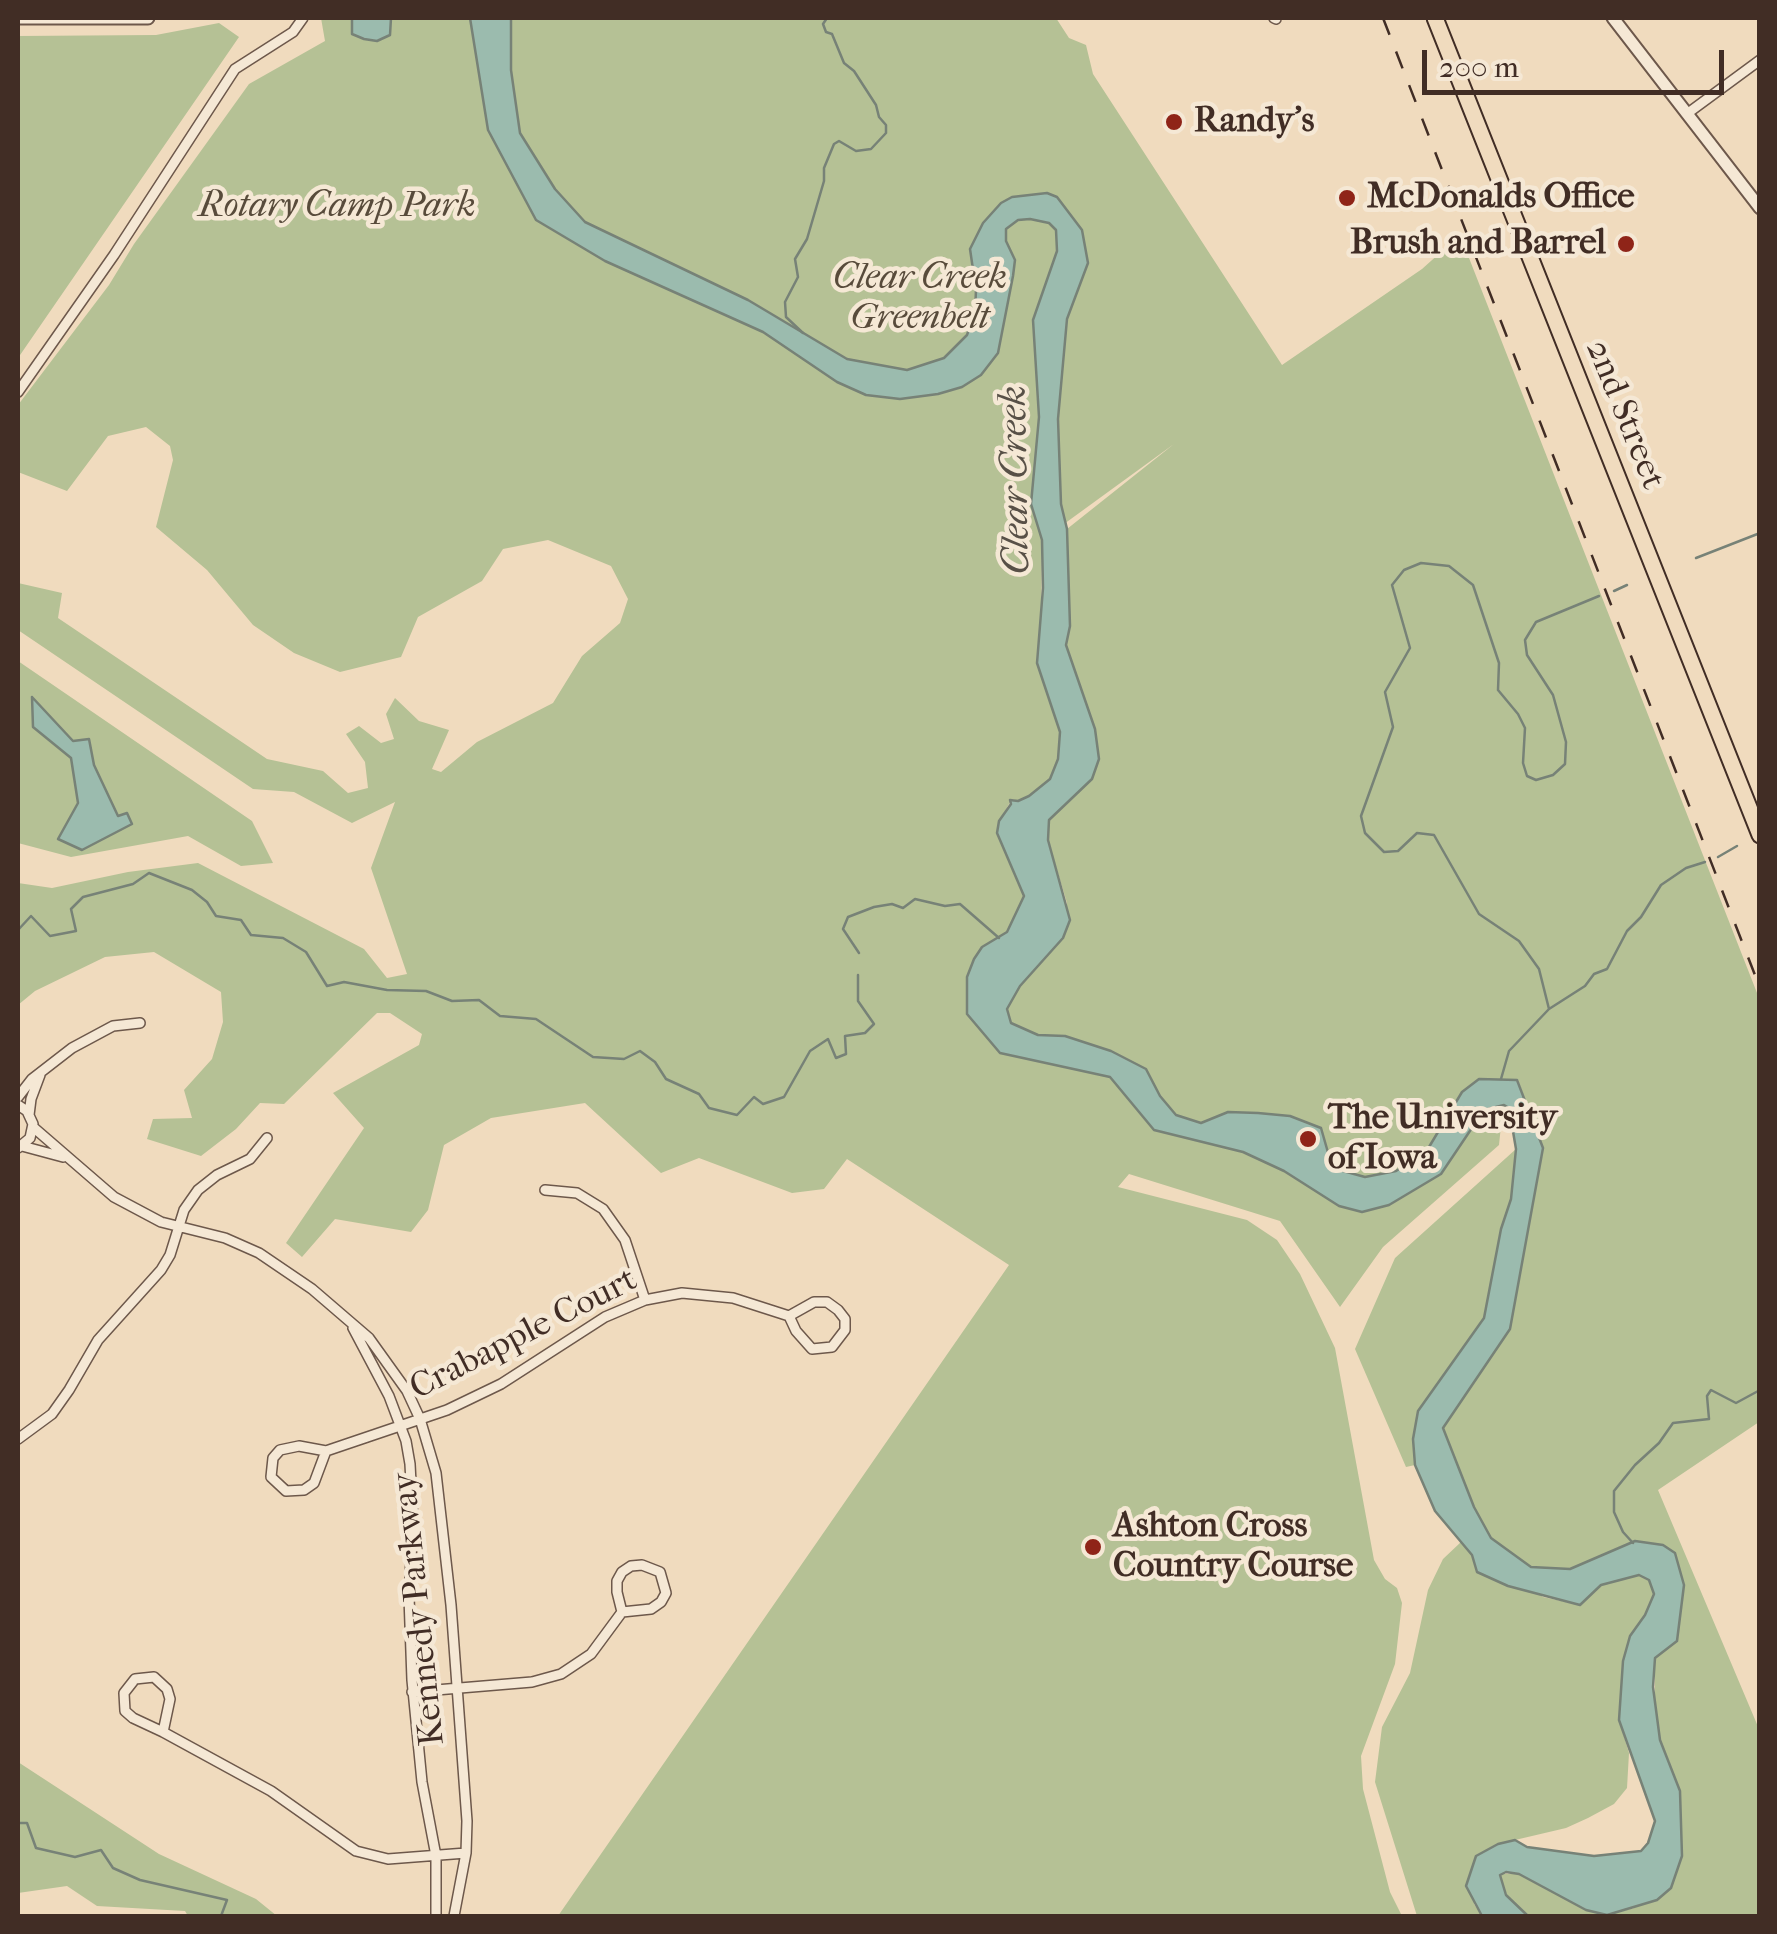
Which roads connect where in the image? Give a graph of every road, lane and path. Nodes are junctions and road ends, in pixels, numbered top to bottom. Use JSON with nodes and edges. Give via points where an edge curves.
{"nodes":[{"id":1,"x":18,"y":18,"type":"edge"},
{"id":2,"x":148,"y":18,"type":"edge"},
{"id":3,"x":303,"y":18,"type":"edge"},
{"id":4,"x":1435,"y":18,"type":"edge"},
{"id":5,"x":1613,"y":18,"type":"edge"},
{"id":6,"x":1760,"y":60,"type":"edge"},
{"id":7,"x":1688,"y":113,"type":"junction"},
{"id":8,"x":1760,"y":208,"type":"edge"},
{"id":9,"x":18,"y":392,"type":"edge"},
{"id":10,"x":1760,"y":835,"type":"edge"},
{"id":11,"x":140,"y":1023,"type":"dead end"},
{"id":12,"x":40,"y":1074,"type":"junction"},
{"id":13,"x":18,"y":1097,"type":"edge"},
{"id":14,"x":18,"y":1105,"type":"edge"},
{"id":15,"x":29,"y":1114,"type":"junction"},
{"id":16,"x":32,"y":1127,"type":"junction"},
{"id":17,"x":267,"y":1138,"type":"dead end"},
{"id":18,"x":20,"y":1147,"type":"edge"},
{"id":19,"x":66,"y":1157,"type":"junction"},
{"id":20,"x":544,"y":1190,"type":"dead end"},
{"id":21,"x":179,"y":1228,"type":"junction"},
{"id":22,"x":645,"y":1300,"type":"junction"},
{"id":23,"x":790,"y":1316,"type":"junction"},
{"id":24,"x":350,"y":1322,"type":"junction"},
{"id":25,"x":420,"y":1420,"type":"junction"},
{"id":26,"x":401,"y":1426,"type":"junction"},
{"id":27,"x":18,"y":1438,"type":"edge"},
{"id":28,"x":326,"y":1451,"type":"junction"},
{"id":29,"x":622,"y":1612,"type":"junction"},
{"id":30,"x":456,"y":1690,"type":"junction"},
{"id":31,"x":412,"y":1692,"type":"junction"},
{"id":32,"x":163,"y":1732,"type":"junction"},
{"id":33,"x":466,"y":1853,"type":"junction"},
{"id":34,"x":436,"y":1856,"type":"junction"},
{"id":35,"x":436,"y":1916,"type":"edge"},
{"id":36,"x":454,"y":1916,"type":"edge"}],
"edges":[{"from":1,"to":2,"type":"street"},
{"from":3,"to":9,"type":"street","via":[[293,32],[235,69]]},
{"from":4,"to":10,"type":"main road","name":"2nd Street"},
{"from":5,"to":7,"type":"street"},
{"from":6,"to":7,"type":"street"},
{"from":7,"to":8,"type":"street"},
{"from":11,"to":12,"type":"street","via":[[113,1026]]},
{"from":12,"to":13,"type":"street"},
{"from":12,"to":15,"type":"street"},
{"from":14,"to":15,"type":"street"},
{"from":15,"to":16,"type":"street"},
{"from":16,"to":18,"type":"street"},
{"from":16,"to":19,"type":"street","name":"Kennedy Parkway"},
{"from":17,"to":21,"type":"street","via":[[250,1160],[198,1190]]},
{"from":18,"to":19,"type":"street","name":"Kennedy Parkway"},
{"from":19,"to":21,"type":"street","name":"Kennedy Parkway","via":[[114,1197]]},
{"from":20,"to":22,"type":"street","via":[[577,1192],[604,1209],[625,1240]]},
{"from":21,"to":24,"type":"street","name":"Kennedy Parkway","via":[[259,1253]]},
{"from":21,"to":27,"type":"street","via":[[161,1270],[98,1340],[52,1414]]},
{"from":22,"to":23,"type":"street","name":"Crabapple Court","via":[[716,1294]]},
{"from":22,"to":25,"type":"street","name":"Crabapple Court","via":[[605,1317],[501,1384]]},
{"from":23,"to":23,"type":"street","name":"Crabapple Court","via":[[826,1302],[838,1310],[845,1330],[832,1348],[812,1349]]},
{"from":24,"to":25,"type":"street","name":"Kennedy Parkway","via":[[388,1360]]},
{"from":24,"to":26,"type":"street","name":"Kennedy Parkway"},
{"from":25,"to":26,"type":"street","name":"Crabapple Court"},
{"from":25,"to":30,"type":"street","name":"Kennedy Parkway","via":[[436,1473]]},
{"from":26,"to":28,"type":"street","name":"Crabapple Court"},
{"from":26,"to":31,"type":"street","name":"Kennedy Parkway","via":[[412,1490]]},
{"from":28,"to":28,"type":"street","via":[[280,1450],[271,1478],[286,1491],[304,1490]]},
{"from":29,"to":29,"type":"street","via":[[622,1572],[642,1564],[660,1572],[666,1592],[661,1602],[651,1610]]},
{"from":29,"to":30,"type":"street","via":[[591,1654],[561,1674]]},
{"from":30,"to":31,"type":"street"},
{"from":30,"to":33,"type":"street","name":"Kennedy Parkway"},
{"from":31,"to":34,"type":"street","name":"Kennedy Parkway"},
{"from":32,"to":32,"type":"street","via":[[126,1711],[124,1693],[135,1679],[154,1676],[167,1689]]},
{"from":32,"to":34,"type":"street","via":[[271,1791],[356,1850],[388,1859]]},
{"from":33,"to":34,"type":"street"},
{"from":33,"to":36,"type":"street","name":"Kennedy Parkway"},
{"from":34,"to":35,"type":"street","name":"Kennedy Parkway"}]}
